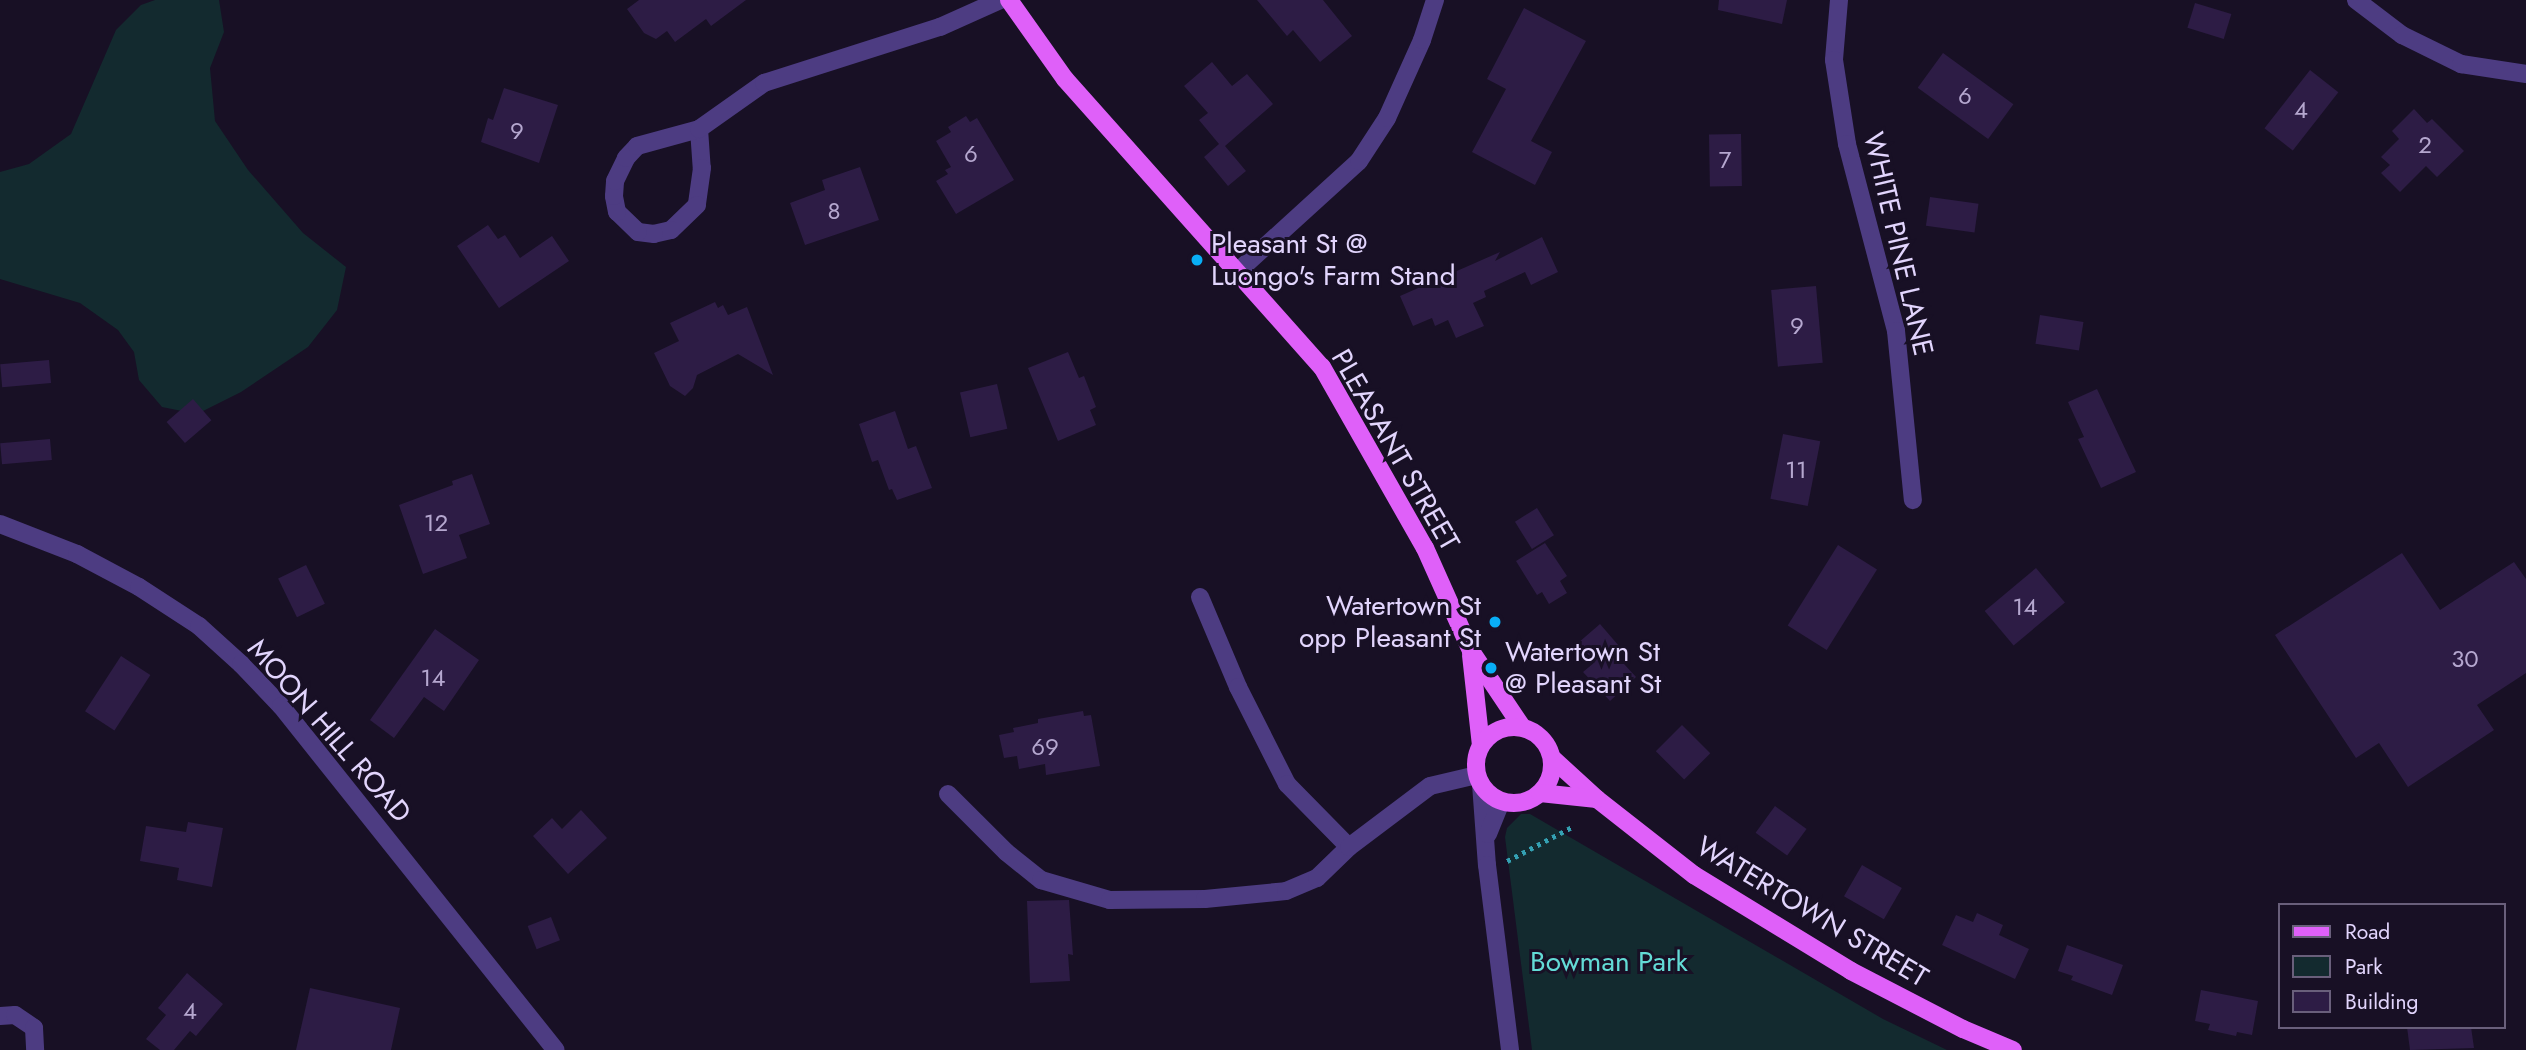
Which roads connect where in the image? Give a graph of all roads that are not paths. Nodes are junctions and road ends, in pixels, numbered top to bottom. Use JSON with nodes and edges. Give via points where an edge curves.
{"nodes":[{"id":1,"x":1000,"y":0,"type":"edge"},
{"id":2,"x":1009,"y":0,"type":"edge"},
{"id":3,"x":1436,"y":0,"type":"edge"},
{"id":4,"x":1839,"y":0,"type":"edge"},
{"id":5,"x":2356,"y":0,"type":"edge"},
{"id":6,"x":2526,"y":75,"type":"edge"},
{"id":7,"x":699,"y":129,"type":"junction"},
{"id":8,"x":1236,"y":273,"type":"junction"},
{"id":9,"x":1913,"y":500,"type":"dead end"},
{"id":10,"x":0,"y":524,"type":"edge"},
{"id":11,"x":1200,"y":597,"type":"dead end"},
{"id":12,"x":1471,"y":651,"type":"junction"},
{"id":13,"x":1522,"y":727,"type":"junction"},
{"id":14,"x":1482,"y":746,"type":"junction"},
{"id":15,"x":1552,"y":758,"type":"junction"},
{"id":16,"x":1479,"y":779,"type":"junction"},
{"id":17,"x":1540,"y":793,"type":"junction"},
{"id":18,"x":948,"y":794,"type":"dead end"},
{"id":19,"x":1597,"y":799,"type":"junction"},
{"id":20,"x":1501,"y":801,"type":"junction"},
{"id":21,"x":1485,"y":840,"type":"junction"},
{"id":22,"x":1349,"y":847,"type":"junction"},
{"id":23,"x":0,"y":1016,"type":"edge"},
{"id":24,"x":35,"y":1050,"type":"edge"},
{"id":25,"x":556,"y":1050,"type":"edge"},
{"id":26,"x":1510,"y":1050,"type":"edge"},
{"id":27,"x":2013,"y":1050,"type":"edge"}],
"edges":[{"from":1,"to":7,"type":"street","via":[[940,27],[764,83]]},
{"from":2,"to":8,"type":"main road","name":"PLEASANT STREET","via":[[1065,79]]},
{"from":3,"to":8,"type":"street","via":[[1387,118],[1359,161]]},
{"from":4,"to":9,"type":"street","name":"WHITE PINE LANE","via":[[1834,60],[1847,144],[1896,331]]},
{"from":5,"to":6,"type":"street","via":[[2402,35],[2461,64]]},
{"from":7,"to":7,"type":"street","via":[[702,168],[697,205],[671,230],[638,232],[617,212],[614,196],[615,181],[626,158],[649,141]]},
{"from":8,"to":12,"type":"main road","name":"PLEASANT STREET","via":[[1322,367],[1425,548]]},
{"from":10,"to":25,"type":"street","name":"MOON HILL ROAD","via":[[77,554],[139,587],[199,626],[241,664],[281,706]]},
{"from":11,"to":22,"type":"street","via":[[1238,687],[1287,784]]},
{"from":12,"to":13,"type":"main road","name":"PLEASANT STREET"},
{"from":12,"to":14,"type":"main road","name":"PLEASANT STREET"},
{"from":13,"to":14,"type":"main road","via":[[1499,730]]},
{"from":13,"to":15,"type":"main road","via":[[1542,738]]},
{"from":14,"to":16,"type":"main road","via":[[1476,765]]},
{"from":15,"to":17,"type":"main road","via":[[1551,777]]},
{"from":15,"to":19,"type":"main road","name":"WATERTOWN STREET"},
{"from":16,"to":20,"type":"main road"},
{"from":16,"to":21,"type":"street"},
{"from":16,"to":22,"type":"street","via":[[1430,786]]},
{"from":17,"to":19,"type":"main road"},
{"from":17,"to":20,"type":"main road","via":[[1521,803]]},
{"from":18,"to":22,"type":"street","via":[[1041,880],[1110,901],[1286,891],[1317,878]]},
{"from":19,"to":27,"type":"main road","name":"WATERTOWN STREET","via":[[1693,875],[1851,971]]},
{"from":20,"to":21,"type":"street"},
{"from":21,"to":26,"type":"street"},
{"from":23,"to":24,"type":"street","via":[[15,1015],[34,1028]]}]}
